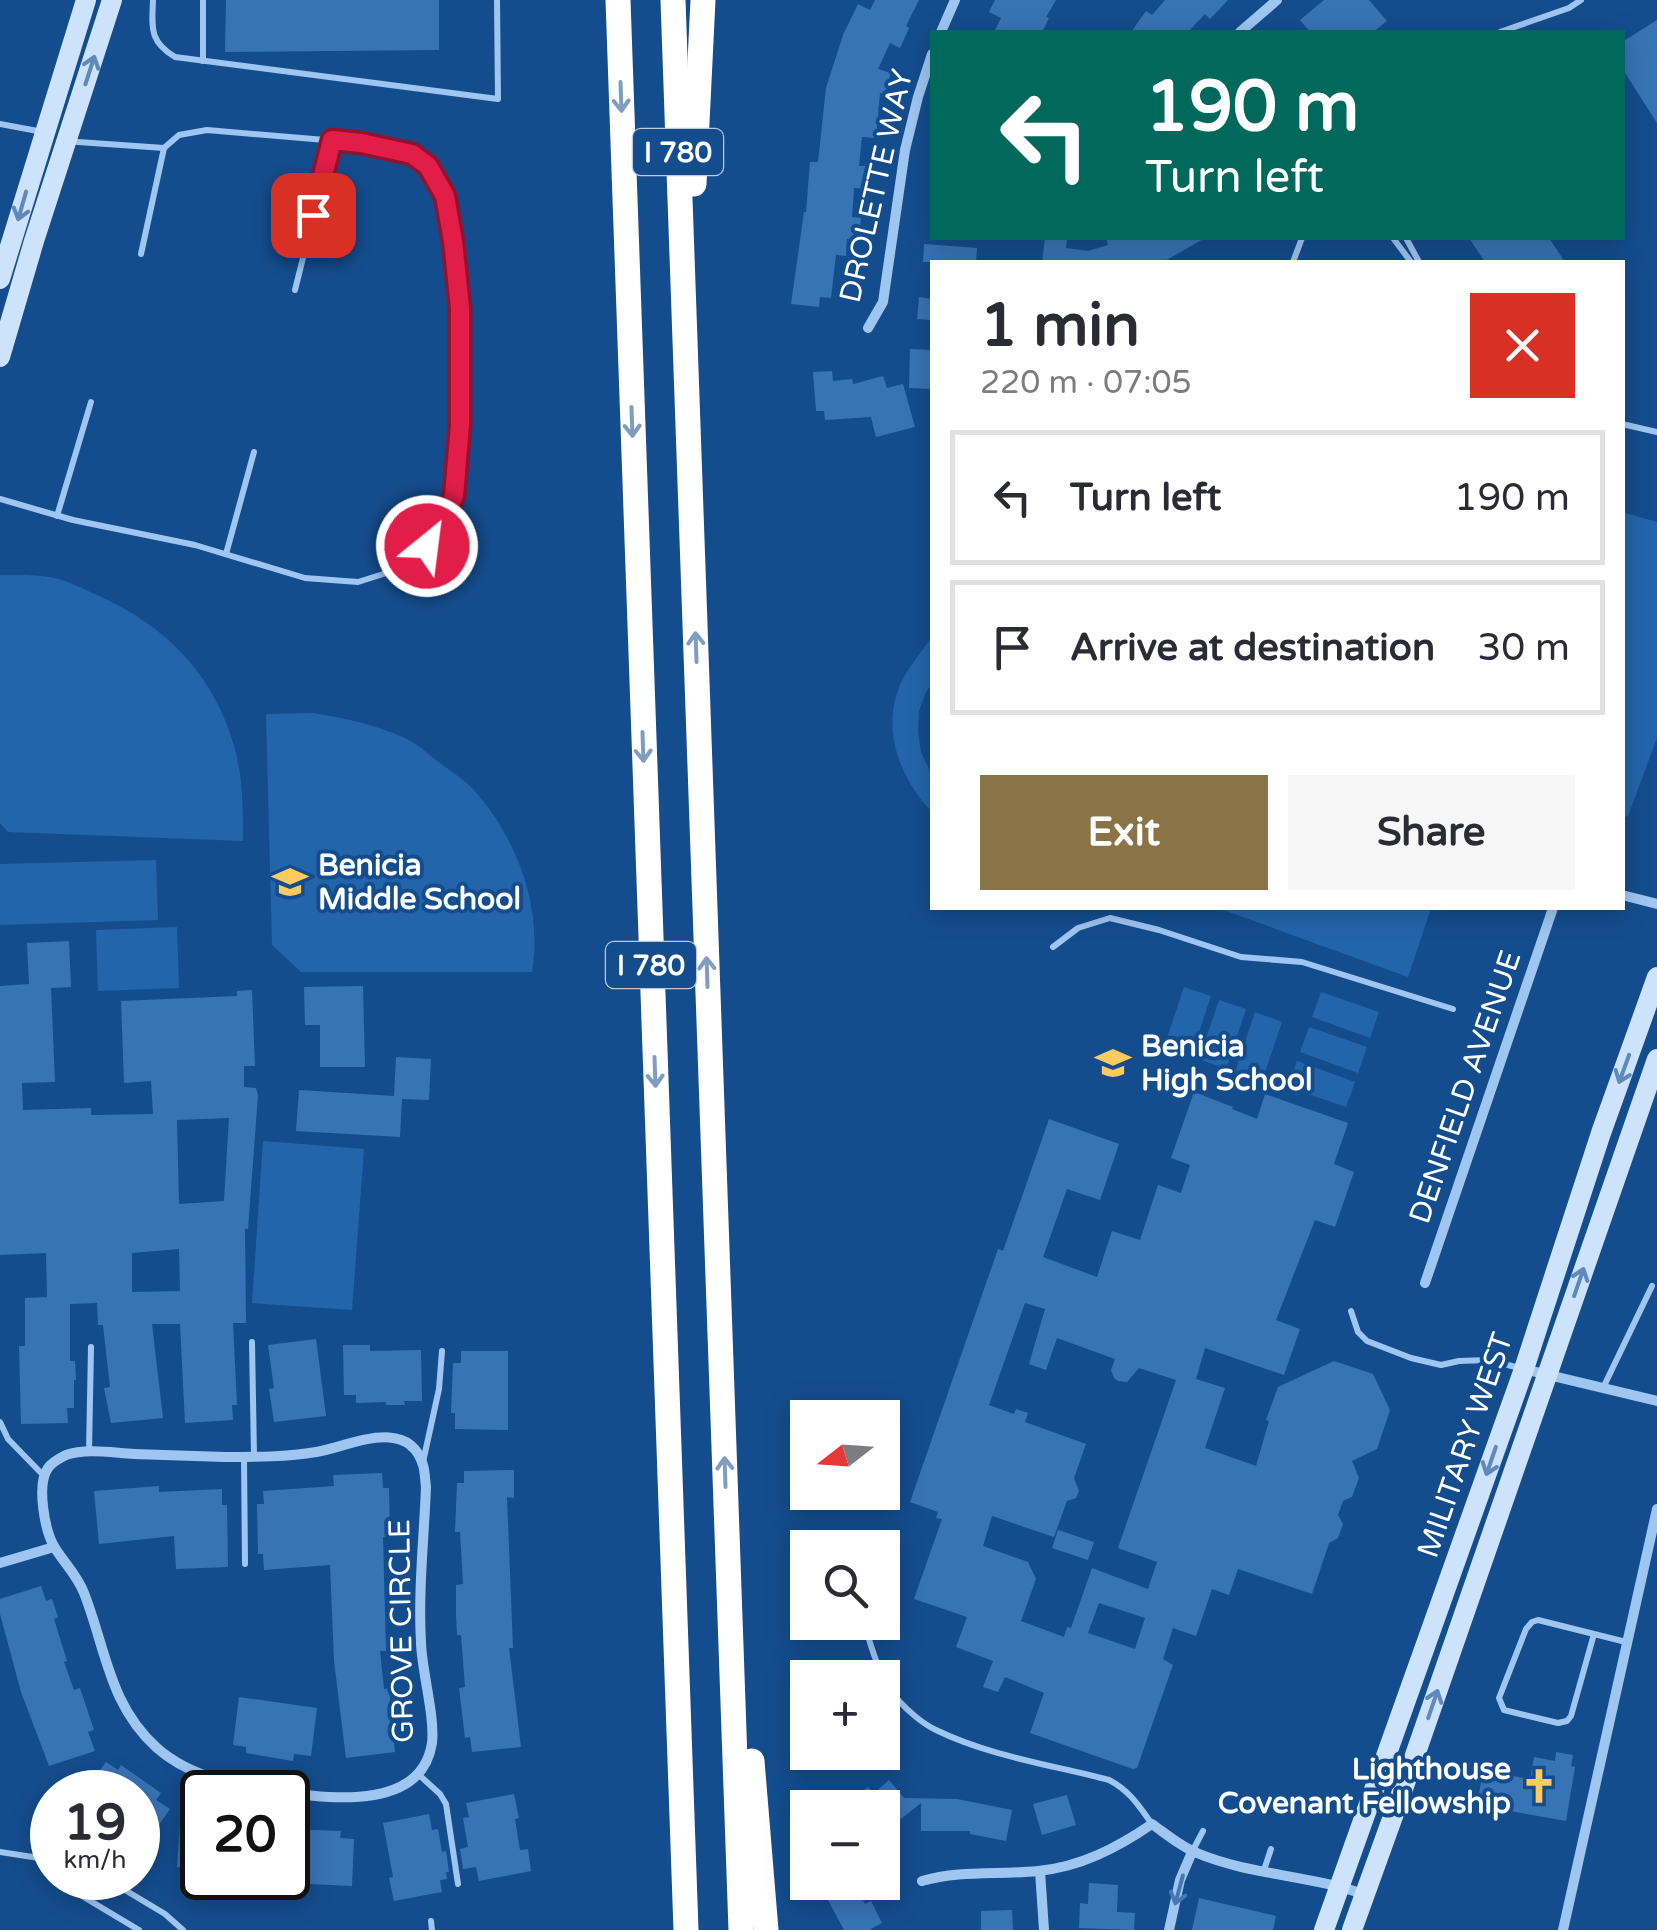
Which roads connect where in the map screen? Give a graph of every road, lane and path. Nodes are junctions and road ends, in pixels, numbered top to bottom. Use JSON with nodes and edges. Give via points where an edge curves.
{"nodes":[{"id":1,"x":86,"y":0,"type":"edge"},
{"id":2,"x":112,"y":0,"type":"edge"},
{"id":3,"x":153,"y":0,"type":"edge"},
{"id":4,"x":204,"y":0,"type":"edge"},
{"id":5,"x":497,"y":0,"type":"edge"},
{"id":6,"x":618,"y":0,"type":"edge"},
{"id":7,"x":673,"y":0,"type":"edge"},
{"id":8,"x":704,"y":0,"type":"edge"},
{"id":9,"x":955,"y":0,"type":"edge"},
{"id":10,"x":1277,"y":0,"type":"edge"},
{"id":11,"x":1582,"y":0,"type":"edge"},
{"id":12,"x":942,"y":30,"type":"edge"},
{"id":13,"x":1242,"y":30,"type":"edge"},
{"id":14,"x":1506,"y":30,"type":"edge"},
{"id":15,"x":930,"y":60,"type":"edge"},
{"id":16,"x":203,"y":61,"type":"junction"},
{"id":17,"x":0,"y":124,"type":"edge"},
{"id":18,"x":44,"y":132,"type":"junction"},
{"id":19,"x":67,"y":139,"type":"junction"},
{"id":20,"x":332,"y":140,"type":"junction"},
{"id":21,"x":164,"y":148,"type":"junction"},
{"id":22,"x":141,"y":254,"type":"dead end"},
{"id":23,"x":0,"y":279,"type":"edge"},
{"id":24,"x":295,"y":290,"type":"dead end"},
{"id":25,"x":684,"y":304,"type":"junction"},
{"id":26,"x":868,"y":328,"type":"dead end"},
{"id":27,"x":0,"y":357,"type":"edge"},
{"id":28,"x":91,"y":402,"type":"dead end"},
{"id":29,"x":1625,"y":425,"type":"edge"},
{"id":30,"x":1657,"y":432,"type":"edge"},
{"id":31,"x":254,"y":452,"type":"dead end"},
{"id":32,"x":0,"y":499,"type":"edge"},
{"id":33,"x":57,"y":516,"type":"junction"},
{"id":34,"x":226,"y":554,"type":"junction"},
{"id":35,"x":1625,"y":897,"type":"edge"},
{"id":36,"x":1657,"y":904,"type":"edge"},
{"id":37,"x":1552,"y":910,"type":"edge"},
{"id":38,"x":1053,"y":947,"type":"dead end"},
{"id":39,"x":1657,"y":978,"type":"edge"},
{"id":40,"x":1453,"y":1009,"type":"dead end"},
{"id":41,"x":1657,"y":1059,"type":"edge"},
{"id":42,"x":1425,"y":1283,"type":"dead end"},
{"id":43,"x":1652,"y":1286,"type":"dead end"},
{"id":44,"x":1351,"y":1311,"type":"dead end"},
{"id":45,"x":252,"y":1342,"type":"dead end"},
{"id":46,"x":91,"y":1347,"type":"dead end"},
{"id":47,"x":442,"y":1351,"type":"dead end"},
{"id":48,"x":1524,"y":1369,"type":"junction"},
{"id":49,"x":1547,"y":1374,"type":"junction"},
{"id":50,"x":1603,"y":1388,"type":"junction"},
{"id":51,"x":1657,"y":1401,"type":"edge"},
{"id":52,"x":0,"y":1422,"type":"edge"},
{"id":53,"x":88,"y":1452,"type":"junction"},
{"id":54,"x":249,"y":1457,"type":"junction"},
{"id":55,"x":423,"y":1463,"type":"junction"},
{"id":56,"x":44,"y":1476,"type":"junction"},
{"id":57,"x":1657,"y":1509,"type":"edge"},
{"id":58,"x":54,"y":1546,"type":"junction"},
{"id":59,"x":0,"y":1563,"type":"edge"},
{"id":60,"x":245,"y":1564,"type":"dead end"},
{"id":61,"x":728,"y":1569,"type":"junction"},
{"id":62,"x":1594,"y":1634,"type":"junction"},
{"id":63,"x":869,"y":1640,"type":"edge"},
{"id":64,"x":1626,"y":1642,"type":"junction"},
{"id":65,"x":192,"y":1770,"type":"edge"},
{"id":66,"x":418,"y":1774,"type":"junction"},
{"id":67,"x":310,"y":1796,"type":"edge"},
{"id":68,"x":1152,"y":1824,"type":"junction"},
{"id":69,"x":1203,"y":1831,"type":"dead end"},
{"id":70,"x":1271,"y":1849,"type":"dead end"},
{"id":71,"x":0,"y":1852,"type":"edge"},
{"id":72,"x":1192,"y":1852,"type":"junction"},
{"id":73,"x":30,"y":1856,"type":"edge"},
{"id":74,"x":1264,"y":1870,"type":"junction"},
{"id":75,"x":1040,"y":1871,"type":"junction"},
{"id":76,"x":922,"y":1882,"type":"dead end"},
{"id":77,"x":458,"y":1884,"type":"dead end"},
{"id":78,"x":1338,"y":1886,"type":"junction"},
{"id":79,"x":1363,"y":1894,"type":"junction"},
{"id":80,"x":89,"y":1900,"type":"edge"},
{"id":81,"x":142,"y":1900,"type":"edge"},
{"id":82,"x":139,"y":1930,"type":"edge"},
{"id":83,"x":182,"y":1930,"type":"edge"},
{"id":84,"x":686,"y":1930,"type":"edge"},
{"id":85,"x":741,"y":1930,"type":"edge"},
{"id":86,"x":766,"y":1930,"type":"edge"},
{"id":87,"x":1044,"y":1930,"type":"edge"},
{"id":88,"x":1169,"y":1930,"type":"edge"},
{"id":89,"x":1324,"y":1930,"type":"edge"},
{"id":90,"x":1352,"y":1930,"type":"edge"},
{"id":91,"x":1562,"y":1930,"type":"edge"}],
"edges":[{"from":1,"to":18,"type":"main road"},
{"from":19,"to":2,"type":"main road","one_way":true},
{"from":3,"to":16,"type":"lane","via":[[152,34],[160,48]]},
{"from":4,"to":16,"type":"lane"},
{"from":5,"to":16,"type":"lane","via":[[498,100]]},
{"from":6,"to":84,"type":"highway","number":"I 780","one_way":true},
{"from":7,"to":25,"type":"highway","number":"I 780"},
{"from":8,"to":25,"type":"highway"},
{"from":9,"to":12,"type":"street"},
{"from":10,"to":13,"type":"street"},
{"from":11,"to":14,"type":"lane"},
{"from":15,"to":26,"type":"street","name":"DROLETTE WAY","via":[[905,150],[883,302]]},
{"from":17,"to":18,"type":"lane"},
{"from":18,"to":19,"type":"lane"},
{"from":18,"to":23,"type":"main road","one_way":true},
{"from":19,"to":21,"type":"lane"},
{"from":19,"to":27,"type":"main road"},
{"from":20,"to":21,"type":"lane","via":[[208,130],[179,135]]},
{"from":20,"to":24,"type":"lane"},
{"from":20,"to":34,"type":"lane","via":[[412,154],[428,166],[445,196],[460,308],[454,496],[427,546],[400,569],[358,582],[305,578]]},
{"from":21,"to":22,"type":"lane"},
{"from":61,"to":25,"type":"highway","number":"I 780","one_way":true},
{"from":28,"to":33,"type":"lane"},
{"from":29,"to":30,"type":"lane"},
{"from":31,"to":34,"type":"lane"},
{"from":32,"to":33,"type":"lane"},
{"from":33,"to":34,"type":"lane"},
{"from":35,"to":36,"type":"street"},
{"from":37,"to":42,"type":"street","name":"DENFIELD AVENUE"},
{"from":38,"to":40,"type":"lane","via":[[1078,928],[1110,918],[1241,958],[1302,962]]},
{"from":39,"to":48,"type":"main road","name":"MILITARY WEST","one_way":true},
{"from":49,"to":41,"type":"main road","name":"MILITARY WEST","one_way":true},
{"from":43,"to":50,"type":"lane"},
{"from":44,"to":48,"type":"lane","via":[[1367,1341],[1411,1358],[1441,1365],[1489,1360]]},
{"from":45,"to":54,"type":"lane"},
{"from":46,"to":53,"type":"lane"},
{"from":47,"to":55,"type":"lane"},
{"from":48,"to":49,"type":"street"},
{"from":48,"to":78,"type":"main road","name":"MILITARY WEST","one_way":true},
{"from":49,"to":50,"type":"street"},
{"from":79,"to":49,"type":"main road","name":"MILITARY WEST","one_way":true},
{"from":50,"to":51,"type":"street"},
{"from":52,"to":56,"type":"lane","via":[[8,1440]]},
{"from":53,"to":54,"type":"street"},
{"from":53,"to":56,"type":"street","via":[[60,1458]]},
{"from":54,"to":55,"type":"street","via":[[311,1453],[376,1436],[402,1441]]},
{"from":54,"to":60,"type":"lane"},
{"from":55,"to":66,"type":"street","name":"GROVE CIRCLE","via":[[420,1638],[432,1743]]},
{"from":56,"to":58,"type":"street","name":"GROVE CIRCLE"},
{"from":57,"to":64,"type":"street"},
{"from":58,"to":59,"type":"street"},
{"from":58,"to":65,"type":"street","name":"GROVE CIRCLE","via":[[84,1592],[130,1718]]},
{"from":61,"to":85,"type":"highway","number":"I 780"},
{"from":61,"to":86,"type":"highway","via":[[748,1705]]},
{"from":62,"to":62,"type":"lane","via":[[1532,1622],[1499,1698],[1504,1710],[1567,1721]]},
{"from":62,"to":64,"type":"lane"},
{"from":63,"to":68,"type":"lane","via":[[900,1701],[932,1729],[1109,1780],[1122,1786]]},
{"from":64,"to":91,"type":"street"},
{"from":66,"to":67,"type":"street","name":"GROVE CIRCLE","via":[[380,1794]]},
{"from":66,"to":77,"type":"lane","via":[[446,1804]]},
{"from":68,"to":72,"type":"street"},
{"from":68,"to":75,"type":"street","via":[[1092,1858]]},
{"from":69,"to":72,"type":"lane"},
{"from":70,"to":74,"type":"lane"},
{"from":71,"to":73,"type":"lane"},
{"from":72,"to":74,"type":"street"},
{"from":72,"to":88,"type":"street","one_way":true},
{"from":74,"to":78,"type":"street"},
{"from":75,"to":76,"type":"street","via":[[947,1874]]},
{"from":75,"to":87,"type":"street"},
{"from":78,"to":79,"type":"street"},
{"from":78,"to":89,"type":"main road","name":"MILITARY WEST"},
{"from":79,"to":90,"type":"main road","name":"MILITARY WEST"},
{"from":80,"to":82,"type":"lane"},
{"from":81,"to":83,"type":"lane"}]}
